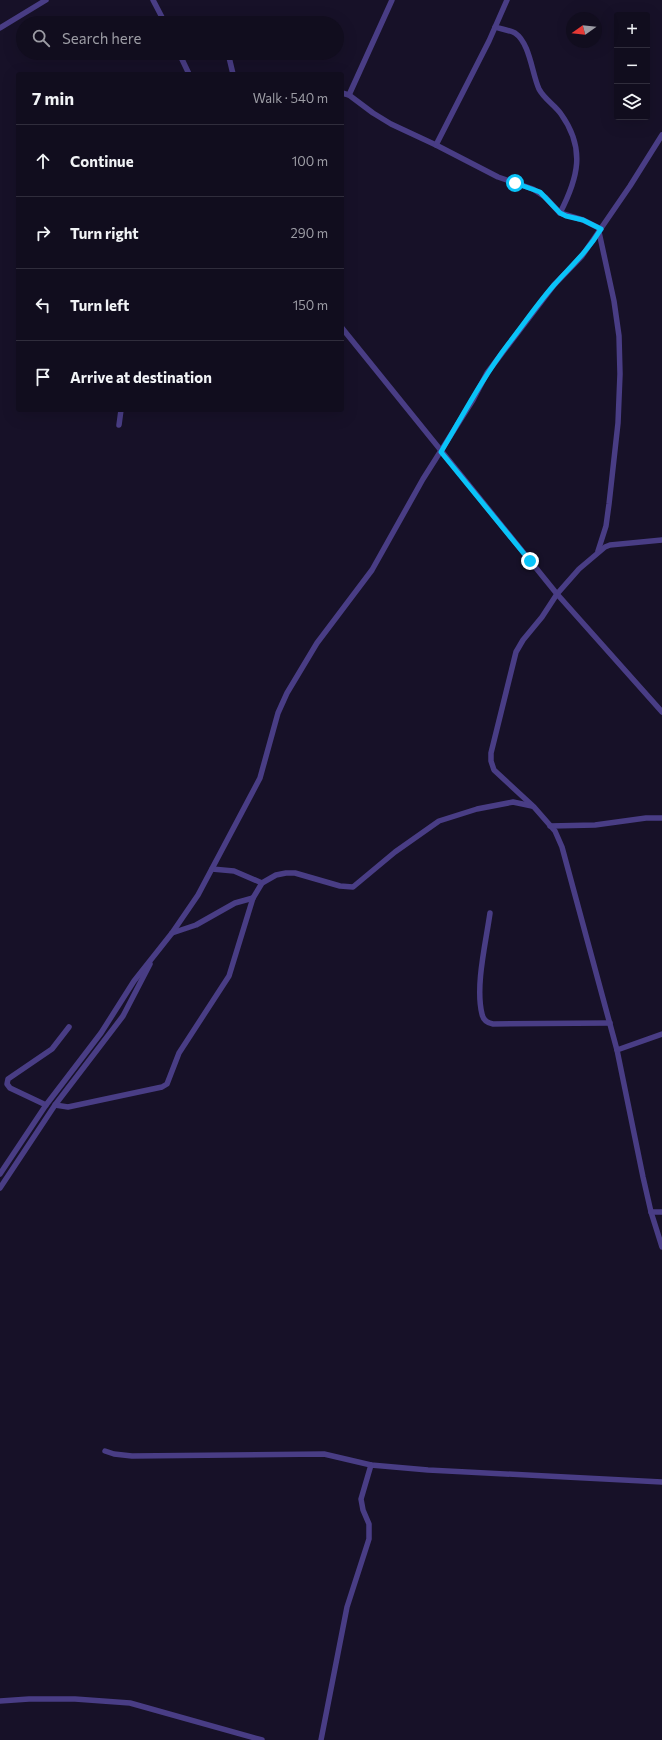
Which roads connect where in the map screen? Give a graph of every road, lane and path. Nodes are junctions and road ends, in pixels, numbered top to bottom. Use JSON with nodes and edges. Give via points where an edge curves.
{"nodes":[{"id":1,"x":46,"y":0,"type":"edge"},
{"id":2,"x":153,"y":0,"type":"edge"},
{"id":3,"x":392,"y":0,"type":"edge"},
{"id":4,"x":507,"y":0,"type":"edge"},
{"id":5,"x":20,"y":16,"type":"edge"},
{"id":6,"x":161,"y":16,"type":"edge"},
{"id":7,"x":16,"y":18,"type":"edge"},
{"id":8,"x":495,"y":27,"type":"junction"},
{"id":9,"x":0,"y":28,"type":"edge"},
{"id":10,"x":182,"y":60,"type":"edge"},
{"id":11,"x":230,"y":60,"type":"edge"},
{"id":12,"x":188,"y":72,"type":"edge"},
{"id":13,"x":233,"y":72,"type":"edge"},
{"id":14,"x":344,"y":93,"type":"edge"},
{"id":15,"x":349,"y":95,"type":"junction"},
{"id":16,"x":662,"y":135,"type":"edge"},
{"id":17,"x":436,"y":145,"type":"junction"},
{"id":18,"x":560,"y":213,"type":"junction"},
{"id":19,"x":600,"y":231,"type":"junction"},
{"id":20,"x":344,"y":331,"type":"edge"},
{"id":21,"x":121,"y":412,"type":"edge"},
{"id":22,"x":119,"y":425,"type":"dead end"},
{"id":23,"x":441,"y":452,"type":"junction"},
{"id":24,"x":662,"y":540,"type":"edge"},
{"id":25,"x":598,"y":552,"type":"junction"},
{"id":26,"x":557,"y":594,"type":"junction"},
{"id":27,"x":662,"y":712,"type":"edge"},
{"id":28,"x":534,"y":807,"type":"junction"},
{"id":29,"x":662,"y":818,"type":"edge"},
{"id":30,"x":550,"y":826,"type":"junction"},
{"id":31,"x":212,"y":869,"type":"junction"},
{"id":32,"x":262,"y":883,"type":"junction"},
{"id":33,"x":253,"y":898,"type":"junction"},
{"id":34,"x":490,"y":913,"type":"dead end"},
{"id":35,"x":172,"y":933,"type":"junction"},
{"id":36,"x":156,"y":953,"type":"junction"},
{"id":37,"x":610,"y":1023,"type":"junction"},
{"id":38,"x":69,"y":1027,"type":"dead end"},
{"id":39,"x":662,"y":1034,"type":"edge"},
{"id":40,"x":617,"y":1050,"type":"junction"},
{"id":41,"x":46,"y":1104,"type":"junction"},
{"id":42,"x":55,"y":1105,"type":"junction"},
{"id":43,"x":0,"y":1174,"type":"edge"},
{"id":44,"x":0,"y":1188,"type":"edge"},
{"id":45,"x":651,"y":1212,"type":"junction"},
{"id":46,"x":662,"y":1212,"type":"edge"},
{"id":47,"x":662,"y":1247,"type":"edge"},
{"id":48,"x":105,"y":1451,"type":"dead end"},
{"id":49,"x":371,"y":1465,"type":"junction"},
{"id":50,"x":662,"y":1482,"type":"edge"},
{"id":51,"x":0,"y":1701,"type":"edge"},
{"id":52,"x":262,"y":1740,"type":"edge"},
{"id":53,"x":321,"y":1740,"type":"edge"}],
"edges":[{"from":1,"to":5,"type":"street"},
{"from":2,"to":6,"type":"street"},
{"from":3,"to":15,"type":"street"},
{"from":4,"to":8,"type":"street"},
{"from":7,"to":9,"type":"street"},
{"from":8,"to":17,"type":"street"},
{"from":8,"to":18,"type":"street","via":[[509,30],[522,40],[540,91],[561,114],[572,133],[577,155],[575,175],[572,189]]},
{"from":10,"to":12,"type":"street"},
{"from":11,"to":13,"type":"street"},
{"from":14,"to":15,"type":"street"},
{"from":15,"to":17,"type":"street","via":[[392,124]]},
{"from":16,"to":19,"type":"street"},
{"from":17,"to":18,"type":"street","via":[[498,177],[540,192]]},
{"from":18,"to":19,"type":"street","via":[[583,220]]},
{"from":19,"to":23,"type":"street","via":[[507,345],[487,373]]},
{"from":19,"to":25,"type":"street","via":[[619,336],[620,374],[618,423],[609,504]]},
{"from":20,"to":23,"type":"street"},
{"from":21,"to":22,"type":"street"},
{"from":23,"to":26,"type":"street"},
{"from":23,"to":31,"type":"street","via":[[372,570],[318,643],[287,693],[278,714],[260,778]]},
{"from":24,"to":25,"type":"street","via":[[610,545]]},
{"from":25,"to":26,"type":"street"},
{"from":26,"to":27,"type":"street"},
{"from":26,"to":28,"type":"street","via":[[516,652],[491,753],[494,770]]},
{"from":28,"to":30,"type":"street"},
{"from":28,"to":32,"type":"street","via":[[513,802],[477,809],[439,821],[395,852],[353,887],[340,886],[295,873],[276,874]]},
{"from":29,"to":30,"type":"street","via":[[595,825]]},
{"from":30,"to":37,"type":"street","via":[[562,847]]},
{"from":31,"to":32,"type":"street","via":[[234,871]]},
{"from":31,"to":35,"type":"street"},
{"from":32,"to":33,"type":"street"},
{"from":33,"to":35,"type":"street","via":[[235,903],[196,925]]},
{"from":33,"to":42,"type":"street","via":[[229,976],[179,1053],[167,1084],[68,1107]]},
{"from":34,"to":37,"type":"street","via":[[480,987],[482,1013],[486,1021],[493,1024]]},
{"from":35,"to":36,"type":"street"},
{"from":36,"to":41,"type":"street","via":[[134,981],[101,1033]]},
{"from":36,"to":42,"type":"street","via":[[123,1016]]},
{"from":37,"to":40,"type":"street"},
{"from":38,"to":41,"type":"street","via":[[52,1049],[8,1079],[7,1084],[10,1088]]},
{"from":39,"to":40,"type":"street"},
{"from":40,"to":45,"type":"street"},
{"from":41,"to":43,"type":"street"},
{"from":42,"to":44,"type":"street"},
{"from":45,"to":46,"type":"street"},
{"from":45,"to":47,"type":"street"},
{"from":48,"to":49,"type":"street","via":[[132,1456],[324,1454]]},
{"from":49,"to":50,"type":"street"},
{"from":49,"to":53,"type":"street","via":[[361,1499],[369,1524],[369,1539],[347,1607]]},
{"from":51,"to":52,"type":"street","via":[[75,1699],[130,1703]]}]}
